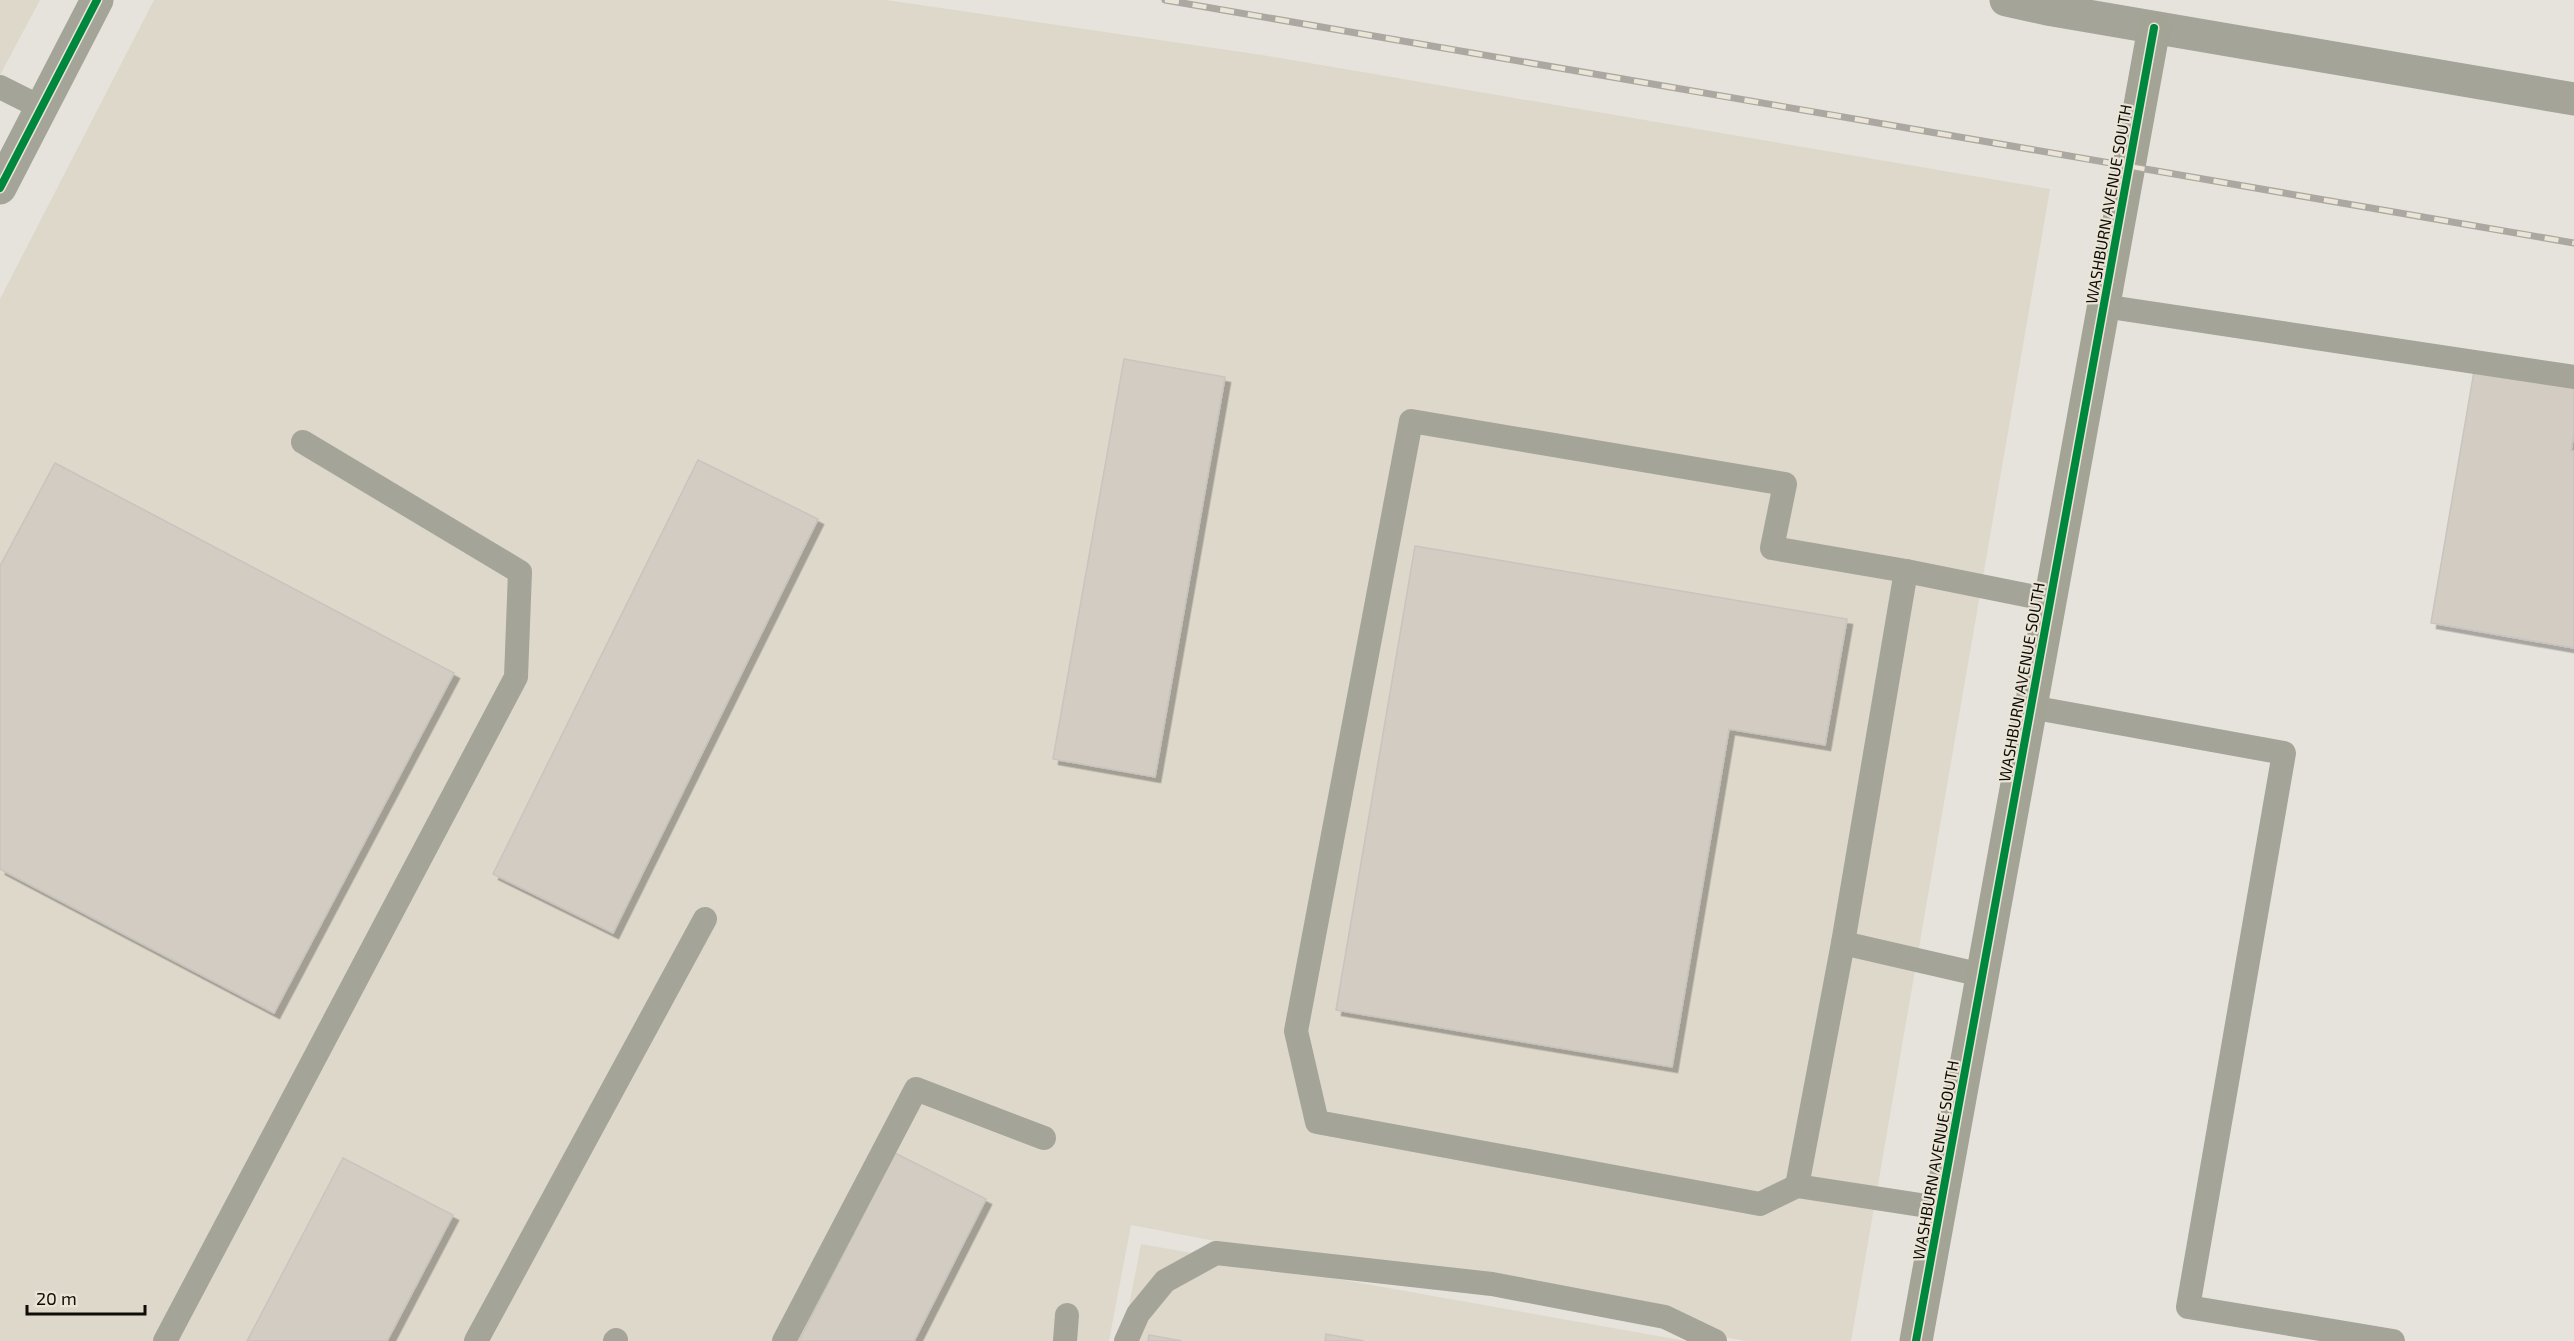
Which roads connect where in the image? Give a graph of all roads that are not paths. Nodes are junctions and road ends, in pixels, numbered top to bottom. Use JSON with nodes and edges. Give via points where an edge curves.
{"nodes":[{"id":1,"x":98,"y":0,"type":"edge"},
{"id":2,"x":2006,"y":0,"type":"edge"},
{"id":3,"x":2154,"y":28,"type":"junction"},
{"id":4,"x":0,"y":87,"type":"edge"},
{"id":5,"x":2574,"y":99,"type":"edge"},
{"id":6,"x":42,"y":108,"type":"junction"},
{"id":7,"x":0,"y":188,"type":"edge"},
{"id":8,"x":2103,"y":306,"type":"junction"},
{"id":9,"x":2574,"y":377,"type":"edge"},
{"id":10,"x":303,"y":442,"type":"dead end"},
{"id":11,"x":1906,"y":571,"type":"junction"},
{"id":12,"x":2050,"y":600,"type":"junction"},
{"id":13,"x":2031,"y":707,"type":"junction"},
{"id":14,"x":705,"y":919,"type":"dead end"},
{"id":15,"x":1843,"y":943,"type":"junction"},
{"id":16,"x":1982,"y":975,"type":"junction"},
{"id":17,"x":1044,"y":1138,"type":"dead end"},
{"id":18,"x":1797,"y":1186,"type":"junction"},
{"id":19,"x":1940,"y":1208,"type":"junction"},
{"id":20,"x":1067,"y":1315,"type":"dead end"},
{"id":21,"x":165,"y":1341,"type":"edge"},
{"id":22,"x":476,"y":1341,"type":"edge"},
{"id":23,"x":784,"y":1341,"type":"edge"},
{"id":24,"x":1065,"y":1341,"type":"edge"},
{"id":25,"x":1126,"y":1341,"type":"edge"},
{"id":26,"x":1715,"y":1341,"type":"edge"},
{"id":27,"x":1916,"y":1341,"type":"edge"},
{"id":28,"x":2393,"y":1341,"type":"edge"}],
"edges":[{"from":1,"to":6,"type":"street"},
{"from":2,"to":3,"type":"street"},
{"from":3,"to":5,"type":"street"},
{"from":3,"to":8,"type":"street","name":"WASHBURN AVENUE SOUTH"},
{"from":4,"to":6,"type":"lane"},
{"from":6,"to":7,"type":"street"},
{"from":8,"to":9,"type":"lane"},
{"from":8,"to":12,"type":"street","name":"WASHBURN AVENUE SOUTH"},
{"from":10,"to":21,"type":"lane","via":[[520,572],[516,677]]},
{"from":11,"to":12,"type":"lane"},
{"from":11,"to":15,"type":"lane"},
{"from":11,"to":18,"type":"lane","via":[[1772,548],[1785,484],[1411,420],[1296,1031],[1317,1122],[1760,1204]]},
{"from":12,"to":13,"type":"street","name":"WASHBURN AVENUE SOUTH"},
{"from":13,"to":16,"type":"street","name":"WASHBURN AVENUE SOUTH"},
{"from":13,"to":28,"type":"lane","via":[[2284,753],[2188,1307]]},
{"from":14,"to":22,"type":"lane"},
{"from":15,"to":16,"type":"lane"},
{"from":15,"to":18,"type":"lane"},
{"from":16,"to":19,"type":"street","name":"WASHBURN AVENUE SOUTH"},
{"from":17,"to":23,"type":"lane","via":[[916,1089]]},
{"from":18,"to":19,"type":"lane"},
{"from":19,"to":27,"type":"street","name":"WASHBURN AVENUE SOUTH"},
{"from":20,"to":24,"type":"lane"},
{"from":25,"to":26,"type":"lane","via":[[1138,1314],[1165,1281],[1216,1253],[1492,1284],[1665,1317]]}]}
